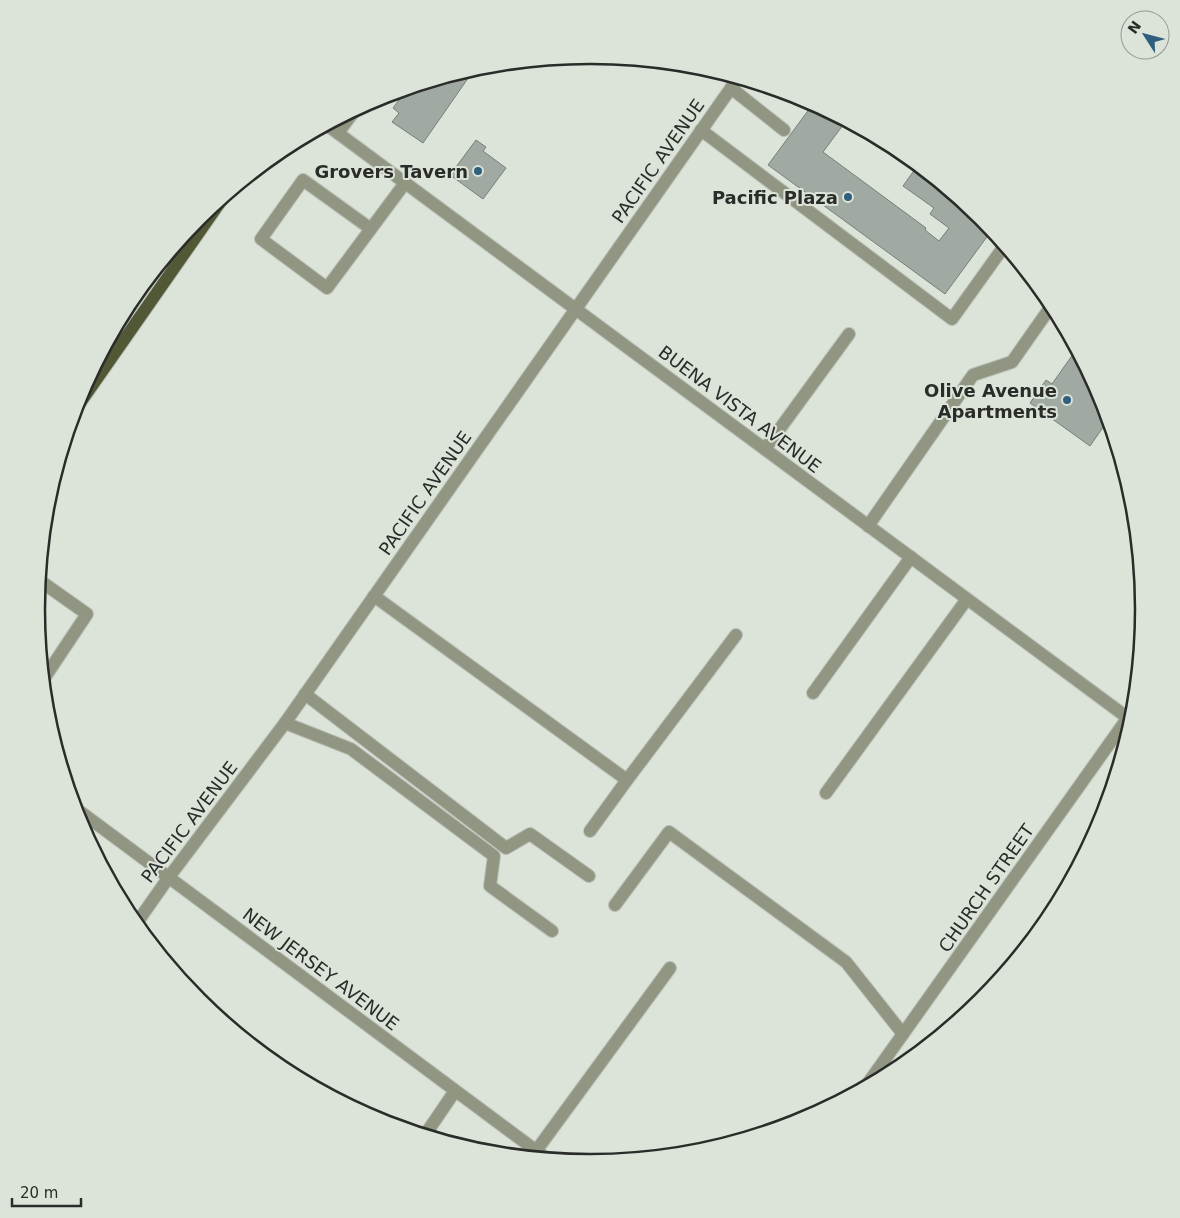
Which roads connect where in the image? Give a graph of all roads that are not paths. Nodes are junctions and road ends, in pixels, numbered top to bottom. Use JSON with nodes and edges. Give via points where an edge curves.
{"nodes":[{"id":1,"x":734,"y":83,"type":"edge"},
{"id":2,"x":735,"y":84,"type":"edge"},
{"id":3,"x":347,"y":121,"type":"edge"},
{"id":4,"x":333,"y":129,"type":"edge"},
{"id":5,"x":701,"y":130,"type":"junction"},
{"id":6,"x":784,"y":130,"type":"dead end"},
{"id":7,"x":338,"y":133,"type":"junction"},
{"id":8,"x":405,"y":183,"type":"junction"},
{"id":9,"x":201,"y":228,"type":"edge"},
{"id":10,"x":371,"y":229,"type":"junction"},
{"id":11,"x":1001,"y":251,"type":"edge"},
{"id":12,"x":576,"y":309,"type":"junction"},
{"id":13,"x":1047,"y":312,"type":"edge"},
{"id":14,"x":849,"y":334,"type":"dead end"},
{"id":15,"x":94,"y":382,"type":"edge"},
{"id":16,"x":765,"y":449,"type":"junction"},
{"id":17,"x":868,"y":526,"type":"junction"},
{"id":18,"x":911,"y":557,"type":"junction"},
{"id":19,"x":46,"y":585,"type":"edge"},
{"id":20,"x":374,"y":596,"type":"junction"},
{"id":21,"x":967,"y":599,"type":"junction"},
{"id":22,"x":736,"y":635,"type":"dead end"},
{"id":23,"x":49,"y":671,"type":"edge"},
{"id":24,"x":813,"y":693,"type":"dead end"},
{"id":25,"x":305,"y":694,"type":"junction"},
{"id":26,"x":1125,"y":712,"type":"edge"},
{"id":27,"x":285,"y":723,"type":"junction"},
{"id":28,"x":1121,"y":730,"type":"edge"},
{"id":29,"x":627,"y":780,"type":"junction"},
{"id":30,"x":826,"y":793,"type":"dead end"},
{"id":31,"x":85,"y":815,"type":"edge"},
{"id":32,"x":590,"y":830,"type":"dead end"},
{"id":33,"x":589,"y":876,"type":"dead end"},
{"id":34,"x":169,"y":877,"type":"junction"},
{"id":35,"x":615,"y":905,"type":"dead end"},
{"id":36,"x":141,"y":917,"type":"edge"},
{"id":37,"x":552,"y":932,"type":"dead end"},
{"id":38,"x":670,"y":968,"type":"dead end"},
{"id":39,"x":903,"y":1034,"type":"junction"},
{"id":40,"x":875,"y":1073,"type":"edge"},
{"id":41,"x":455,"y":1091,"type":"junction"},
{"id":42,"x":429,"y":1129,"type":"edge"},
{"id":43,"x":535,"y":1151,"type":"edge"},
{"id":44,"x":543,"y":1152,"type":"edge"}],
"edges":[{"from":1,"to":5,"type":"street","name":"PACIFIC AVENUE"},
{"from":2,"to":6,"type":"street"},
{"from":3,"to":7,"type":"street"},
{"from":4,"to":7,"type":"street","name":"BUENA VISTA AVENUE"},
{"from":5,"to":11,"type":"street","via":[[952,319]]},
{"from":5,"to":12,"type":"street","name":"PACIFIC AVENUE"},
{"from":7,"to":8,"type":"street","name":"BUENA VISTA AVENUE"},
{"from":8,"to":10,"type":"street"},
{"from":8,"to":12,"type":"street","name":"BUENA VISTA AVENUE"},
{"from":9,"to":15,"type":"main road"},
{"from":10,"to":10,"type":"street","via":[[328,288],[261,239],[303,180]]},
{"from":12,"to":16,"type":"street","name":"BUENA VISTA AVENUE"},
{"from":12,"to":20,"type":"street","name":"PACIFIC AVENUE"},
{"from":13,"to":17,"type":"street","via":[[1012,362],[973,375]]},
{"from":14,"to":16,"type":"street"},
{"from":16,"to":17,"type":"street","name":"BUENA VISTA AVENUE"},
{"from":17,"to":18,"type":"street","name":"BUENA VISTA AVENUE"},
{"from":18,"to":21,"type":"street","name":"BUENA VISTA AVENUE"},
{"from":18,"to":24,"type":"street"},
{"from":19,"to":23,"type":"street","via":[[87,614]]},
{"from":20,"to":25,"type":"street","name":"PACIFIC AVENUE"},
{"from":20,"to":29,"type":"street"},
{"from":21,"to":26,"type":"street","name":"BUENA VISTA AVENUE"},
{"from":21,"to":30,"type":"street"},
{"from":22,"to":29,"type":"street"},
{"from":25,"to":27,"type":"street","name":"PACIFIC AVENUE"},
{"from":25,"to":33,"type":"street","via":[[506,848],[530,834]]},
{"from":27,"to":34,"type":"street","name":"PACIFIC AVENUE"},
{"from":27,"to":37,"type":"street","via":[[351,749],[494,856],[490,886]]},
{"from":28,"to":39,"type":"street","name":"CHURCH STREET"},
{"from":29,"to":32,"type":"street"},
{"from":31,"to":34,"type":"street","name":"NEW JERSEY AVENUE"},
{"from":34,"to":36,"type":"street","name":"PACIFIC AVENUE"},
{"from":34,"to":41,"type":"street","name":"NEW JERSEY AVENUE"},
{"from":35,"to":39,"type":"street","via":[[668,832],[846,962]]},
{"from":38,"to":44,"type":"street"},
{"from":39,"to":40,"type":"street","name":"CHURCH STREET"},
{"from":41,"to":42,"type":"street"},
{"from":41,"to":43,"type":"street","name":"NEW JERSEY AVENUE"}]}
